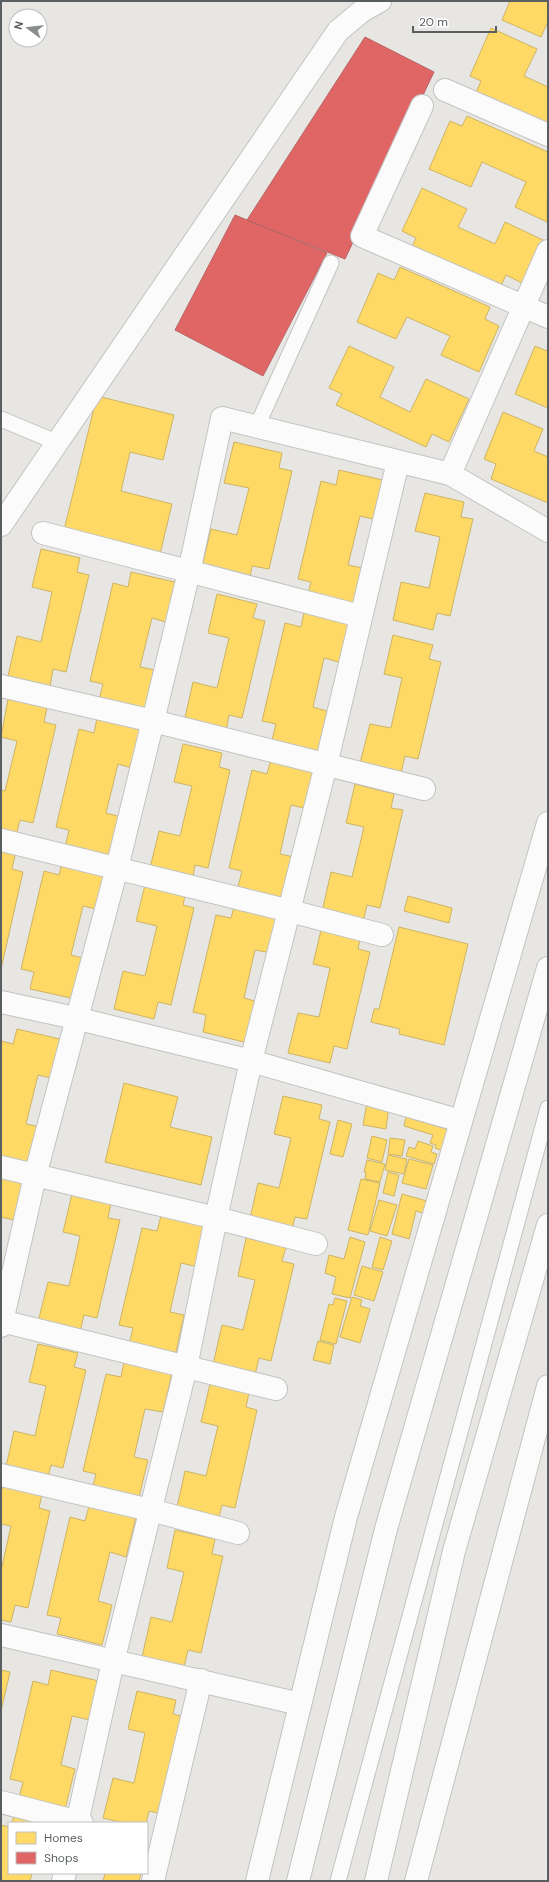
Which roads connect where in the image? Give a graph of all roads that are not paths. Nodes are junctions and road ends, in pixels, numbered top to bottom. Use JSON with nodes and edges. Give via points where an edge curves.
{"nodes":[{"id":1,"x":380,"y":1,"type":"edge"},
{"id":2,"x":445,"y":90,"type":"dead end"},
{"id":3,"x":422,"y":106,"type":"dead end"},
{"id":4,"x":548,"y":135,"type":"edge"},
{"id":5,"x":548,"y":252,"type":"edge"},
{"id":6,"x":331,"y":263,"type":"dead end"},
{"id":7,"x":524,"y":306,"type":"junction"},
{"id":8,"x":548,"y":317,"type":"edge"},
{"id":9,"x":1,"y":419,"type":"edge"},
{"id":10,"x":257,"y":426,"type":"junction"},
{"id":11,"x":56,"y":442,"type":"junction"},
{"id":12,"x":398,"y":462,"type":"junction"},
{"id":13,"x":450,"y":474,"type":"junction"},
{"id":14,"x":1,"y":525,"type":"edge"},
{"id":15,"x":548,"y":531,"type":"edge"},
{"id":16,"x":43,"y":533,"type":"dead end"},
{"id":17,"x":189,"y":572,"type":"junction"},
{"id":18,"x":360,"y":616,"type":"junction"},
{"id":19,"x":1,"y":686,"type":"edge"},
{"id":20,"x":153,"y":721,"type":"junction"},
{"id":21,"x":326,"y":765,"type":"junction"},
{"id":22,"x":424,"y":789,"type":"dead end"},
{"id":23,"x":548,"y":823,"type":"edge"},
{"id":24,"x":1,"y":840,"type":"edge"},
{"id":25,"x":116,"y":868,"type":"junction"},
{"id":26,"x":290,"y":911,"type":"junction"},
{"id":27,"x":382,"y":935,"type":"dead end"},
{"id":28,"x":548,"y":968,"type":"edge"},
{"id":29,"x":1,"y":1002,"type":"edge"},
{"id":30,"x":75,"y":1018,"type":"junction"},
{"id":31,"x":251,"y":1061,"type":"junction"},
{"id":32,"x":548,"y":1108,"type":"edge"},
{"id":33,"x":461,"y":1121,"type":"junction"},
{"id":34,"x":1,"y":1167,"type":"edge"},
{"id":35,"x":35,"y":1176,"type":"junction"},
{"id":36,"x":216,"y":1218,"type":"junction"},
{"id":37,"x":548,"y":1225,"type":"edge"},
{"id":38,"x":316,"y":1244,"type":"dead end"},
{"id":39,"x":1,"y":1323,"type":"edge"},
{"id":40,"x":186,"y":1367,"type":"junction"},
{"id":41,"x":548,"y":1386,"type":"edge"},
{"id":42,"x":276,"y":1389,"type":"dead end"},
{"id":43,"x":1,"y":1475,"type":"edge"},
{"id":44,"x":150,"y":1510,"type":"junction"},
{"id":45,"x":238,"y":1533,"type":"dead end"},
{"id":46,"x":1,"y":1635,"type":"edge"},
{"id":47,"x":113,"y":1662,"type":"junction"},
{"id":48,"x":201,"y":1680,"type":"junction"},
{"id":49,"x":300,"y":1704,"type":"junction"},
{"id":50,"x":1,"y":1802,"type":"edge"},
{"id":51,"x":75,"y":1822,"type":"edge"},
{"id":52,"x":79,"y":1822,"type":"edge"},
{"id":53,"x":155,"y":1841,"type":"edge"},
{"id":54,"x":153,"y":1881,"type":"edge"},
{"id":55,"x":257,"y":1881,"type":"edge"},
{"id":56,"x":298,"y":1881,"type":"edge"},
{"id":57,"x":338,"y":1881,"type":"edge"},
{"id":58,"x":376,"y":1881,"type":"edge"},
{"id":59,"x":416,"y":1881,"type":"edge"}],
"edges":[{"from":1,"to":11,"type":"street","via":[[362,11],[338,31]]},
{"from":2,"to":4,"type":"street"},
{"from":3,"to":7,"type":"street","via":[[362,236]]},
{"from":5,"to":7,"type":"street"},
{"from":6,"to":10,"type":"lane"},
{"from":7,"to":8,"type":"street"},
{"from":7,"to":13,"type":"street"},
{"from":9,"to":11,"type":"lane"},
{"from":10,"to":12,"type":"street"},
{"from":10,"to":17,"type":"street","via":[[222,418]]},
{"from":11,"to":14,"type":"street"},
{"from":12,"to":13,"type":"street"},
{"from":12,"to":18,"type":"street"},
{"from":13,"to":15,"type":"street"},
{"from":16,"to":17,"type":"street"},
{"from":17,"to":18,"type":"street"},
{"from":17,"to":20,"type":"street"},
{"from":18,"to":21,"type":"street"},
{"from":19,"to":20,"type":"street"},
{"from":20,"to":21,"type":"street"},
{"from":20,"to":25,"type":"street"},
{"from":21,"to":22,"type":"street"},
{"from":21,"to":26,"type":"street"},
{"from":23,"to":33,"type":"street"},
{"from":24,"to":25,"type":"street"},
{"from":25,"to":26,"type":"street"},
{"from":25,"to":30,"type":"street"},
{"from":26,"to":27,"type":"street"},
{"from":26,"to":31,"type":"street"},
{"from":28,"to":56,"type":"street","via":[[386,1529]]},
{"from":29,"to":30,"type":"street"},
{"from":30,"to":31,"type":"street"},
{"from":30,"to":35,"type":"street"},
{"from":31,"to":33,"type":"street"},
{"from":31,"to":36,"type":"street"},
{"from":32,"to":57,"type":"lane"},
{"from":33,"to":49,"type":"street","via":[[346,1517]]},
{"from":34,"to":35,"type":"street"},
{"from":35,"to":36,"type":"street"},
{"from":35,"to":39,"type":"street"},
{"from":36,"to":38,"type":"street"},
{"from":36,"to":40,"type":"street"},
{"from":37,"to":58,"type":"street","via":[[454,1551]]},
{"from":39,"to":40,"type":"street"},
{"from":40,"to":42,"type":"street"},
{"from":40,"to":44,"type":"street"},
{"from":41,"to":59,"type":"street"},
{"from":43,"to":44,"type":"street"},
{"from":44,"to":45,"type":"street"},
{"from":44,"to":47,"type":"street"},
{"from":46,"to":47,"type":"street"},
{"from":47,"to":48,"type":"street"},
{"from":47,"to":52,"type":"street"},
{"from":48,"to":49,"type":"street"},
{"from":48,"to":53,"type":"street"},
{"from":49,"to":55,"type":"street"},
{"from":50,"to":51,"type":"street"},
{"from":53,"to":54,"type":"street"}]}
